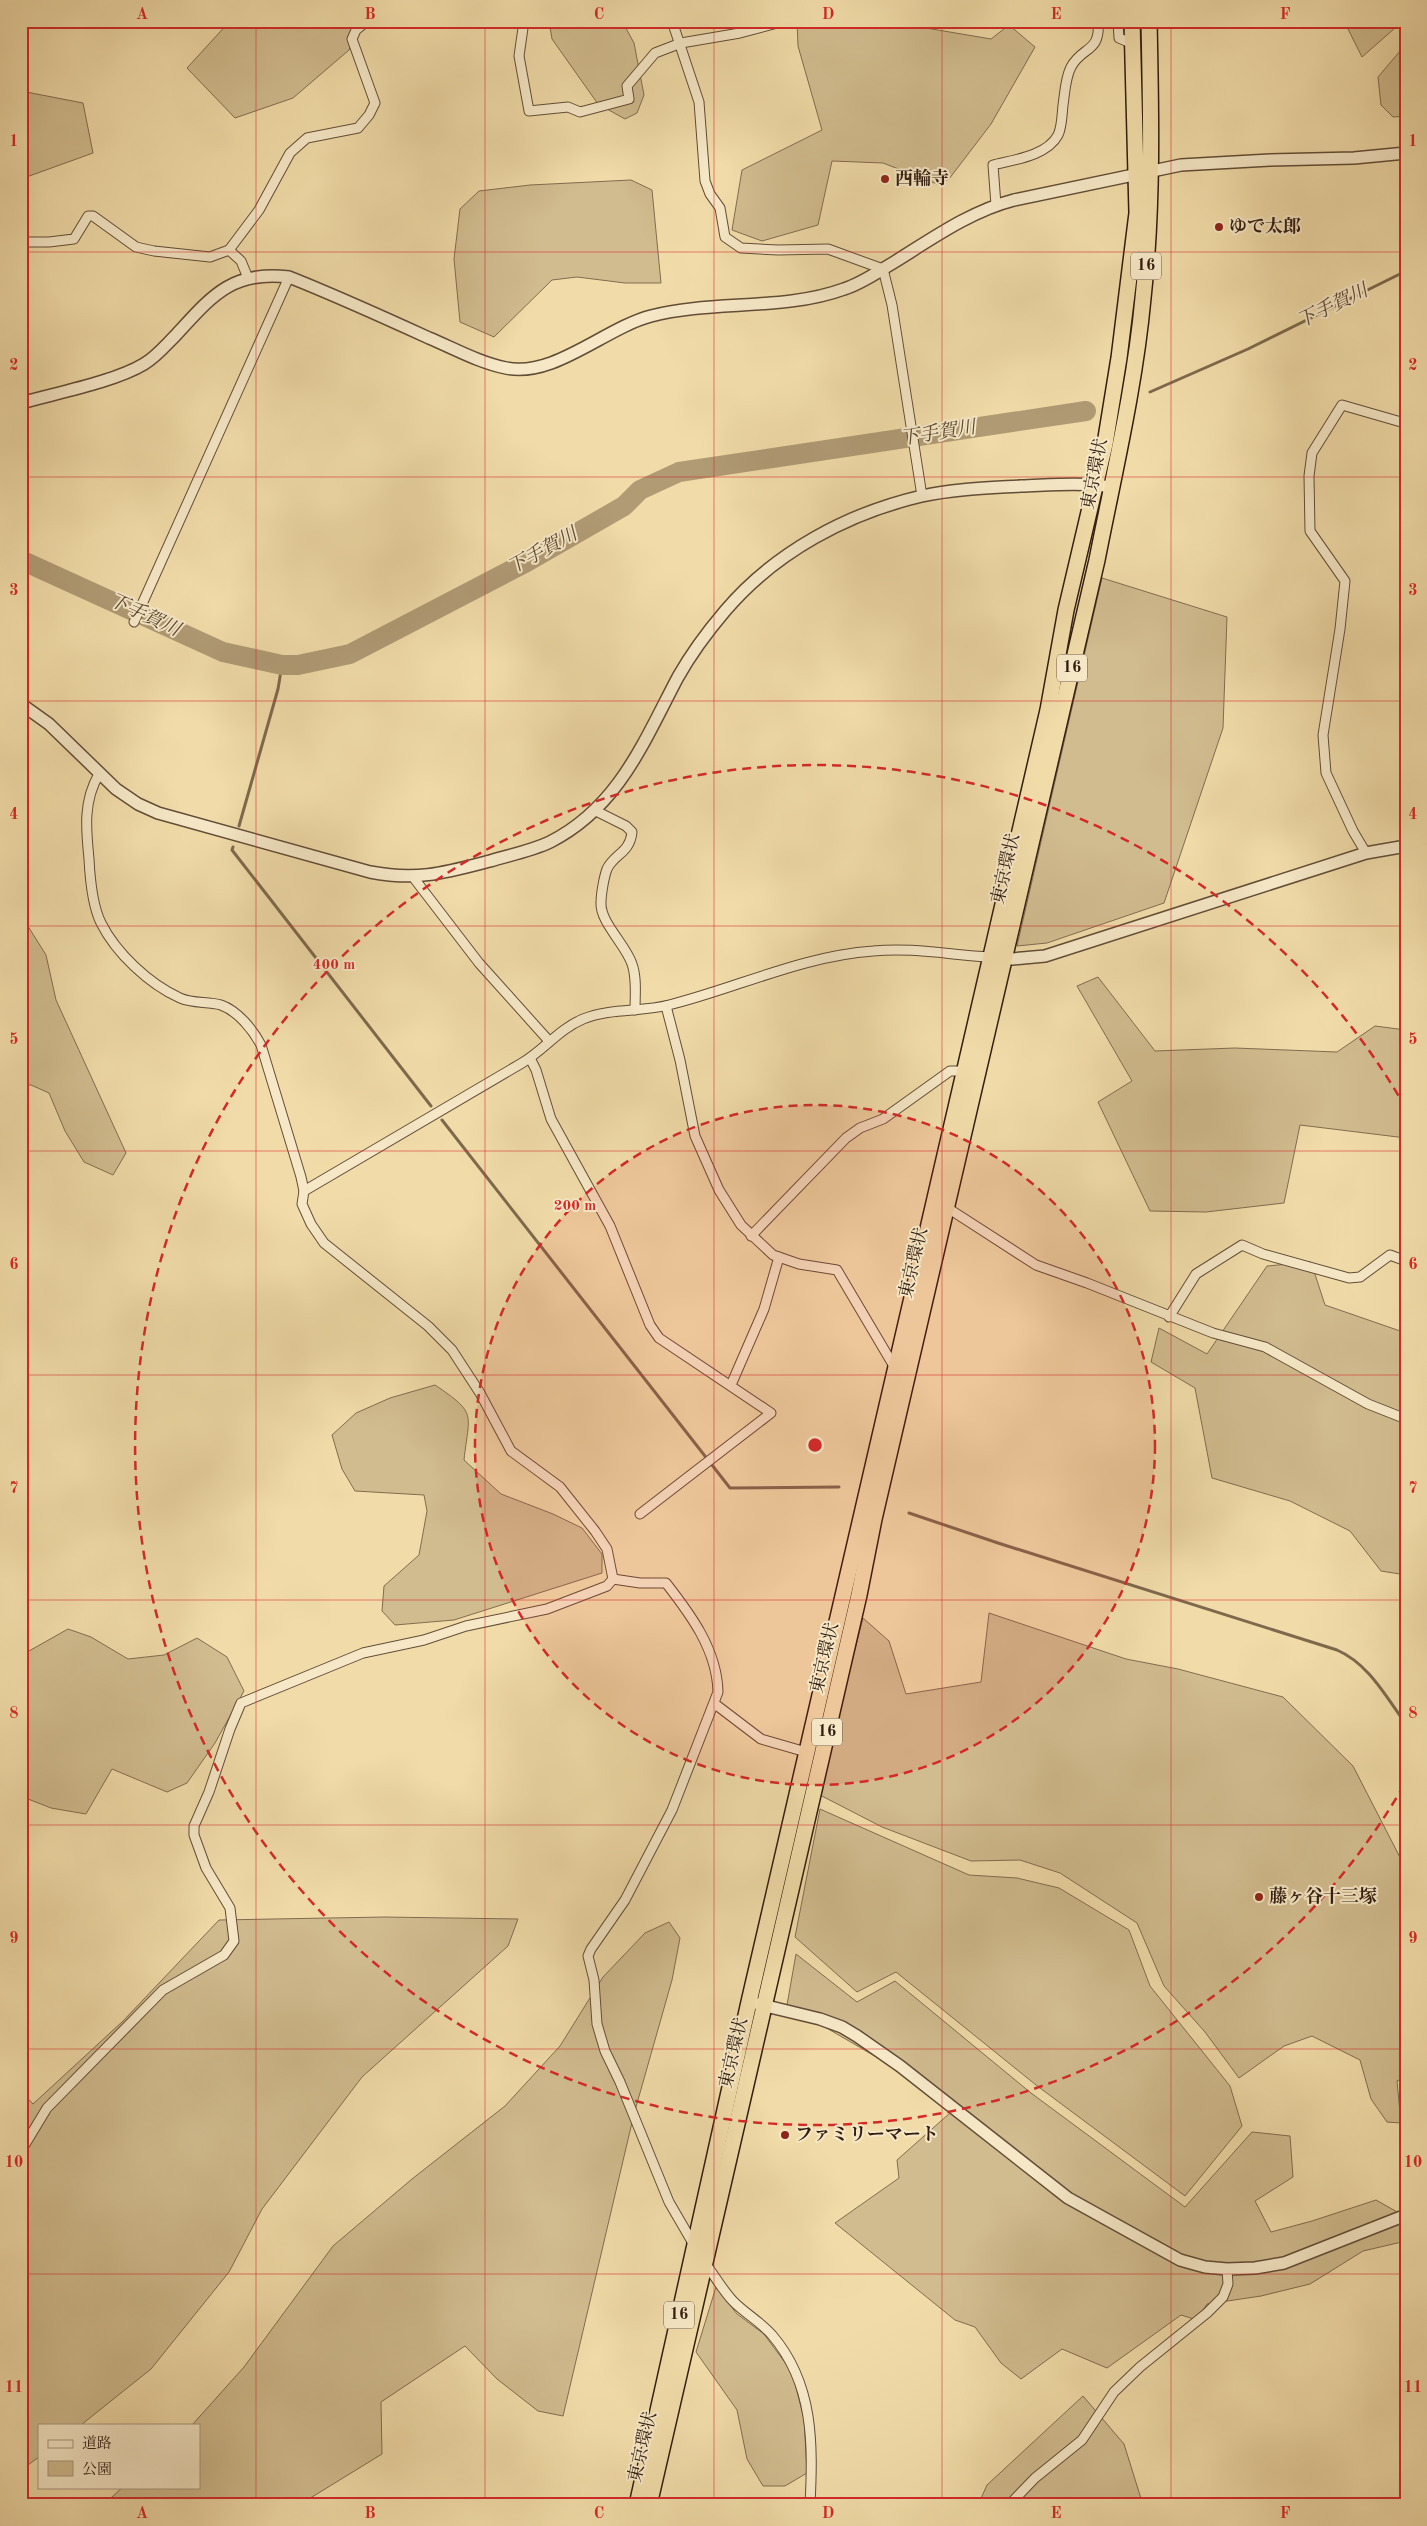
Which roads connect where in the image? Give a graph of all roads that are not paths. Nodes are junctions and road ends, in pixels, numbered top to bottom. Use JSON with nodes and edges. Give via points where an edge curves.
{"nodes":[{"id":1,"x":366,"y":21,"type":"edge"},
{"id":2,"x":524,"y":21,"type":"edge"},
{"id":3,"x":672,"y":21,"type":"edge"},
{"id":4,"x":785,"y":21,"type":"edge"},
{"id":5,"x":1098,"y":21,"type":"edge"},
{"id":6,"x":1118,"y":21,"type":"edge"},
{"id":7,"x":1132,"y":21,"type":"edge"},
{"id":8,"x":1148,"y":21,"type":"edge"},
{"id":9,"x":681,"y":43,"type":"junction"},
{"id":10,"x":1133,"y":44,"type":"junction"},
{"id":11,"x":1406,"y":153,"type":"edge"},
{"id":12,"x":1143,"y":172,"type":"junction"},
{"id":13,"x":996,"y":205,"type":"junction"},
{"id":14,"x":21,"y":242,"type":"edge"},
{"id":15,"x":229,"y":250,"type":"junction"},
{"id":16,"x":883,"y":268,"type":"junction"},
{"id":17,"x":289,"y":277,"type":"junction"},
{"id":18,"x":248,"y":278,"type":"junction"},
{"id":19,"x":21,"y":403,"type":"edge"},
{"id":20,"x":1406,"y":419,"type":"edge"},
{"id":21,"x":1104,"y":485,"type":"junction"},
{"id":22,"x":922,"y":496,"type":"junction"},
{"id":23,"x":134,"y":622,"type":"dead end"},
{"id":24,"x":21,"y":704,"type":"edge"},
{"id":25,"x":98,"y":774,"type":"junction"},
{"id":26,"x":596,"y":811,"type":"junction"},
{"id":27,"x":1406,"y":846,"type":"edge"},
{"id":28,"x":1366,"y":853,"type":"junction"},
{"id":29,"x":413,"y":877,"type":"junction"},
{"id":30,"x":997,"y":958,"type":"junction"},
{"id":31,"x":666,"y":1006,"type":"junction"},
{"id":32,"x":635,"y":1010,"type":"junction"},
{"id":33,"x":549,"y":1041,"type":"junction"},
{"id":34,"x":530,"y":1058,"type":"junction"},
{"id":35,"x":963,"y":1071,"type":"junction"},
{"id":36,"x":304,"y":1191,"type":"junction"},
{"id":37,"x":940,"y":1203,"type":"junction"},
{"id":38,"x":751,"y":1236,"type":"junction"},
{"id":39,"x":779,"y":1257,"type":"junction"},
{"id":40,"x":1406,"y":1260,"type":"edge"},
{"id":41,"x":1169,"y":1317,"type":"junction"},
{"id":42,"x":895,"y":1368,"type":"junction"},
{"id":43,"x":731,"y":1385,"type":"junction"},
{"id":44,"x":1406,"y":1419,"type":"edge"},
{"id":45,"x":640,"y":1514,"type":"dead end"},
{"id":46,"x":614,"y":1579,"type":"junction"},
{"id":47,"x":715,"y":1704,"type":"junction"},
{"id":48,"x":806,"y":1752,"type":"junction"},
{"id":49,"x":756,"y":2004,"type":"junction"},
{"id":50,"x":21,"y":2150,"type":"edge"},
{"id":51,"x":1406,"y":2215,"type":"edge"},
{"id":52,"x":695,"y":2246,"type":"junction"},
{"id":53,"x":705,"y":2263,"type":"junction"},
{"id":54,"x":1227,"y":2269,"type":"junction"},
{"id":55,"x":637,"y":2505,"type":"edge"},
{"id":56,"x":649,"y":2505,"type":"edge"},
{"id":57,"x":810,"y":2505,"type":"edge"},
{"id":58,"x":1009,"y":2505,"type":"edge"}],
"edges":[{"from":1,"to":15,"type":"street","via":[[352,39],[375,103],[370,116],[358,128],[307,138],[290,152],[259,210]]},
{"from":2,"to":9,"type":"street","via":[[519,56],[529,111],[568,107],[580,112],[629,99],[628,86],[655,53]]},
{"from":3,"to":9,"type":"street"},
{"from":4,"to":9,"type":"street"},
{"from":5,"to":13,"type":"street","via":[[1095,45],[1074,62],[1067,76],[1058,136],[1045,148],[1023,158],[993,165]]},
{"from":6,"to":10,"type":"street","via":[[1119,38]]},
{"from":7,"to":10,"type":"highway","name":"東京環状","number":"16"},
{"from":8,"to":12,"type":"highway","name":"東京環状","number":"16","via":[[1152,132]]},
{"from":9,"to":16,"type":"street","via":[[698,102],[705,181],[720,208],[725,237],[741,248],[828,249]]},
{"from":10,"to":12,"type":"highway","name":"東京環状","number":"16"},
{"from":11,"to":12,"type":"street","via":[[1181,165]]},
{"from":12,"to":13,"type":"street"},
{"from":12,"to":21,"type":"highway","name":"東京環状","number":"16"},
{"from":13,"to":16,"type":"street","via":[[942,232]]},
{"from":14,"to":15,"type":"street","via":[[74,239],[88,216],[93,216],[136,247],[210,257]]},
{"from":15,"to":18,"type":"street","via":[[240,261]]},
{"from":16,"to":17,"type":"street","via":[[843,290],[800,299],[651,316],[620,327],[581,349],[532,370],[505,368],[458,351]]},
{"from":16,"to":22,"type":"street","via":[[892,305]]},
{"from":17,"to":18,"type":"street","via":[[268,274]]},
{"from":17,"to":23,"type":"street"},
{"from":18,"to":19,"type":"street","via":[[211,297],[145,364],[125,373]]},
{"from":20,"to":28,"type":"street","via":[[1401,422],[1342,405],[1312,453],[1309,476],[1312,500],[1310,531],[1345,582],[1323,735],[1326,773]]},
{"from":21,"to":22,"type":"street","via":[[962,489]]},
{"from":21,"to":30,"type":"highway","name":"東京環状","number":"16","via":[[1066,610]]},
{"from":22,"to":26,"type":"street","via":[[862,514],[831,529],[802,545],[749,586],[717,620],[691,656],[626,774]]},
{"from":24,"to":25,"type":"street","via":[[49,724]]},
{"from":25,"to":29,"type":"street","via":[[138,804],[184,822],[353,868]]},
{"from":25,"to":36,"type":"street","via":[[88,796],[86,828],[89,866],[100,922],[127,959],[155,982],[180,998],[222,1005],[254,1032],[261,1045]]},
{"from":26,"to":29,"type":"street","via":[[574,828],[542,845],[452,872]]},
{"from":26,"to":32,"type":"street","via":[[632,832],[631,841],[608,869],[600,904],[604,918],[626,950],[632,965]]},
{"from":27,"to":28,"type":"street"},
{"from":28,"to":30,"type":"street","via":[[1045,956]]},
{"from":29,"to":33,"type":"street","via":[[478,963]]},
{"from":30,"to":31,"type":"street","via":[[909,950],[842,954]]},
{"from":30,"to":35,"type":"highway","name":"東京環状","number":"16"},
{"from":30,"to":37,"type":"highway","name":"東京環状","number":"16"},
{"from":31,"to":32,"type":"street"},
{"from":31,"to":38,"type":"street","via":[[702,1156],[719,1190]]},
{"from":32,"to":33,"type":"street","via":[[584,1019]]},
{"from":33,"to":34,"type":"street"},
{"from":34,"to":36,"type":"street"},
{"from":34,"to":43,"type":"street","via":[[551,1119],[610,1226],[650,1325],[659,1338]]},
{"from":35,"to":37,"type":"highway","name":"東京環状","number":"16"},
{"from":35,"to":38,"type":"street","via":[[950,1071],[883,1119],[860,1128],[846,1138]]},
{"from":36,"to":46,"type":"street","via":[[302,1204],[324,1243],[428,1326],[452,1350],[511,1451],[560,1487],[595,1531],[607,1549]]},
{"from":37,"to":41,"type":"street","via":[[1036,1265]]},
{"from":37,"to":42,"type":"highway","name":"東京環状","number":"16"},
{"from":37,"to":49,"type":"highway","name":"東京環状","number":"16"},
{"from":38,"to":39,"type":"street"},
{"from":39,"to":42,"type":"street","via":[[837,1270]]},
{"from":39,"to":43,"type":"street","via":[[764,1309]]},
{"from":40,"to":41,"type":"street","via":[[1390,1255],[1360,1277],[1349,1278],[1242,1245],[1196,1274]]},
{"from":41,"to":44,"type":"street","via":[[1265,1347],[1368,1404]]},
{"from":42,"to":48,"type":"highway","name":"東京環状","number":"16"},
{"from":43,"to":45,"type":"street","via":[[772,1413]]},
{"from":46,"to":47,"type":"street","via":[[666,1582],[687,1610],[714,1658],[718,1677]]},
{"from":46,"to":50,"type":"street","via":[[607,1586],[547,1608],[363,1653],[241,1703],[194,1826],[206,1868],[230,1908],[234,1941],[224,1955],[163,1990],[47,2108]]},
{"from":47,"to":48,"type":"street","via":[[761,1739]]},
{"from":47,"to":52,"type":"street","via":[[665,1826],[625,1900],[588,1956],[594,1980],[597,2024],[605,2051],[670,2202]]},
{"from":48,"to":49,"type":"highway","name":"東京環状","number":"16"},
{"from":49,"to":52,"type":"highway","name":"東京環状","number":"16"},
{"from":49,"to":53,"type":"highway","name":"東京環状","number":"16"},
{"from":49,"to":54,"type":"street","via":[[820,2018],[842,2027],[900,2066],[1068,2198],[1180,2260]]},
{"from":51,"to":54,"type":"street","via":[[1284,2263]]},
{"from":52,"to":53,"type":"highway"},
{"from":52,"to":55,"type":"highway","name":"東京環状","number":"16"},
{"from":53,"to":56,"type":"highway","name":"東京環状","number":"16"},
{"from":53,"to":57,"type":"street","via":[[732,2301],[772,2334],[790,2358],[799,2378],[812,2446]]},
{"from":54,"to":58,"type":"street","via":[[1228,2284],[1223,2297],[1114,2392],[1082,2440]]}]}
